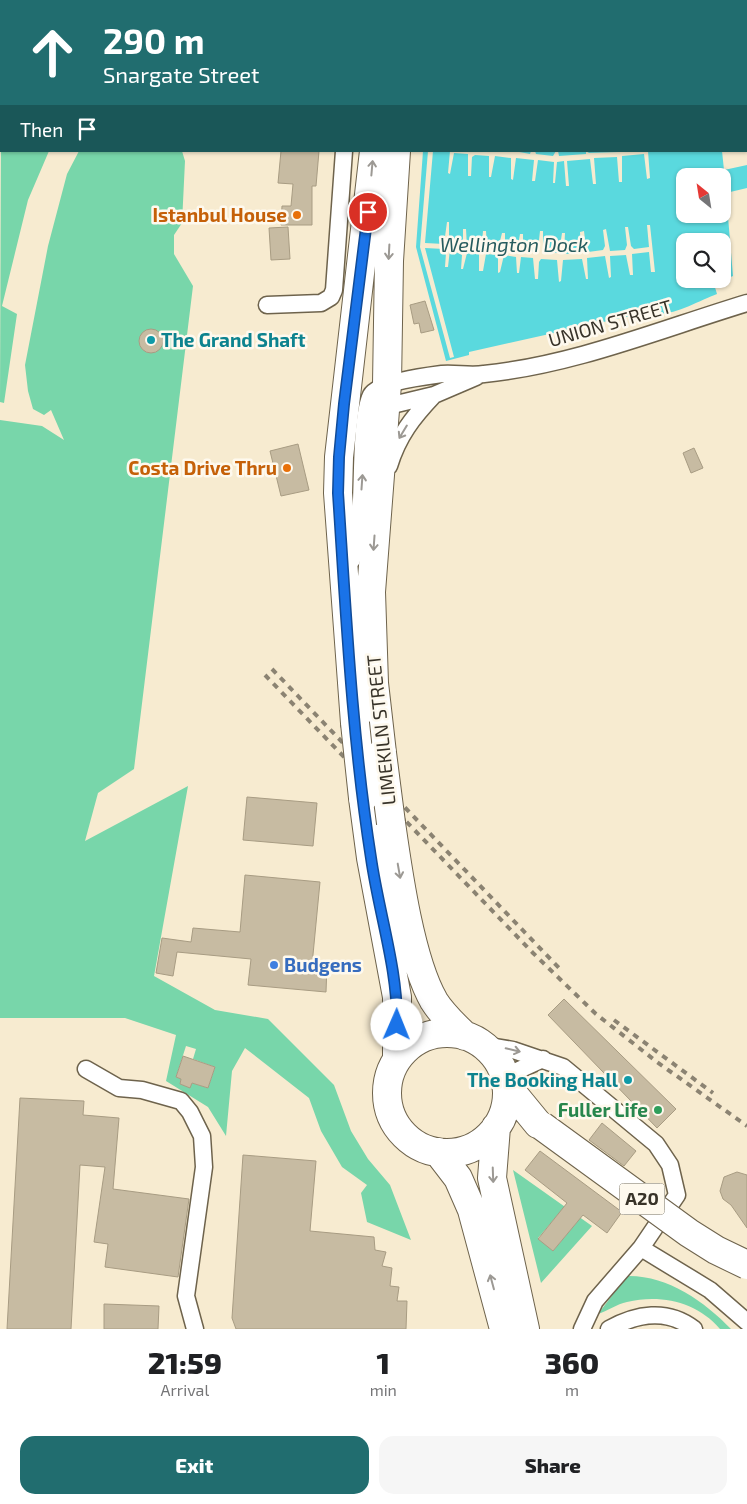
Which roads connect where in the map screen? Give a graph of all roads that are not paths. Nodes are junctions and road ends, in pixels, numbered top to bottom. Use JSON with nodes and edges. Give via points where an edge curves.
{"nodes":[{"id":1,"x":344,"y":152,"type":"edge"},
{"id":2,"x":374,"y":152,"type":"edge"},
{"id":3,"x":396,"y":152,"type":"edge"},
{"id":4,"x":337,"y":244,"type":"junction"},
{"id":5,"x":362,"y":266,"type":"junction"},
{"id":6,"x":747,"y":303,"type":"edge"},
{"id":7,"x":267,"y":305,"type":"dead end"},
{"id":8,"x":348,"y":372,"type":"junction"},
{"id":9,"x":483,"y":374,"type":"junction"},
{"id":10,"x":434,"y":395,"type":"junction"},
{"id":11,"x":380,"y":398,"type":"junction"},
{"id":12,"x":377,"y":499,"type":"junction"},
{"id":13,"x":345,"y":600,"type":"junction"},
{"id":14,"x":474,"y":1040,"type":"junction"},
{"id":15,"x":542,"y":1059,"type":"junction"},
{"id":16,"x":398,"y":1060,"type":"junction"},
{"id":17,"x":86,"y":1069,"type":"dead end"},
{"id":18,"x":506,"y":1083,"type":"junction"},
{"id":19,"x":499,"y":1123,"type":"junction"},
{"id":20,"x":540,"y":1125,"type":"junction"},
{"id":21,"x":438,"y":1152,"type":"junction"},
{"id":22,"x":641,"y":1248,"type":"junction"},
{"id":23,"x":747,"y":1265,"type":"edge"},
{"id":24,"x":747,"y":1322,"type":"edge"},
{"id":25,"x":194,"y":1329,"type":"edge"},
{"id":26,"x":504,"y":1329,"type":"edge"},
{"id":27,"x":525,"y":1329,"type":"edge"},
{"id":28,"x":582,"y":1329,"type":"edge"},
{"id":29,"x":608,"y":1329,"type":"edge"},
{"id":30,"x":694,"y":1329,"type":"edge"}],
"edges":[{"from":1,"to":4,"type":"street"},
{"from":5,"to":2,"type":"highway","name":"LIMEKILN STREET","one_way":true},
{"from":3,"to":11,"type":"highway","name":"LIMEKILN STREET","one_way":true},
{"from":4,"to":5,"type":"street","via":[[349,250]]},
{"from":4,"to":7,"type":"street","via":[[334,290],[327,301]]},
{"from":5,"to":8,"type":"highway","name":"LIMEKILN STREET"},
{"from":6,"to":9,"type":"street","name":"UNION STREET","via":[[577,355]]},
{"from":8,"to":11,"type":"street","via":[[355,390]]},
{"from":8,"to":13,"type":"highway","name":"LIMEKILN STREET","via":[[338,493]]},
{"from":9,"to":10,"type":"street","name":"UNION STREET"},
{"from":9,"to":11,"type":"street","name":"UNION STREET","via":[[442,374]]},
{"from":10,"to":11,"type":"street","name":"UNION STREET","via":[[401,401]]},
{"from":10,"to":12,"type":"street","name":"UNION STREET","one_way":true,"via":[[401,435]]},
{"from":11,"to":12,"type":"highway","name":"LIMEKILN STREET"},
{"from":13,"to":11,"type":"street","one_way":true},
{"from":12,"to":14,"type":"highway","name":"LIMEKILN STREET","one_way":true,"bridge":true,"via":[[371,592],[374,683],[402,888],[426,982],[435,1002]]},
{"from":13,"to":16,"type":"highway","name":"LIMEKILN STREET","bridge":true,"via":[[371,858],[398,997]]},
{"from":14,"to":15,"type":"street","one_way":true},
{"from":14,"to":16,"type":"highway","via":[[443,1033],[413,1044]]},
{"from":14,"to":18,"type":"highway","via":[[501,1067]]},
{"from":15,"to":18,"type":"street","via":[[520,1070]]},
{"from":15,"to":22,"type":"street","via":[[563,1067],[666,1155],[677,1195]]},
{"from":16,"to":21,"type":"highway","via":[[387,1089],[391,1114],[410,1139]]},
{"from":17,"to":25,"type":"street","via":[[119,1088],[142,1090],[181,1101],[202,1136],[204,1167],[186,1296]]},
{"from":18,"to":19,"type":"highway","via":[[506,1102]]},
{"from":18,"to":20,"type":"highway","number":"A20"},
{"from":19,"to":20,"type":"highway","number":"A20","via":[[512,1117]]},
{"from":19,"to":21,"type":"highway","via":[[488,1137],[464,1150]]},
{"from":19,"to":27,"type":"highway","one_way":true,"via":[[492,1178]]},
{"from":20,"to":23,"type":"highway","number":"A20","bridge":true,"via":[[689,1233]]},
{"from":26,"to":21,"type":"highway","one_way":true,"via":[[472,1210],[458,1178]]},
{"from":22,"to":24,"type":"street","via":[[710,1290]]},
{"from":22,"to":28,"type":"street","via":[[595,1301]]},
{"from":29,"to":30,"type":"street","via":[[639,1316],[666,1316]]}]}
